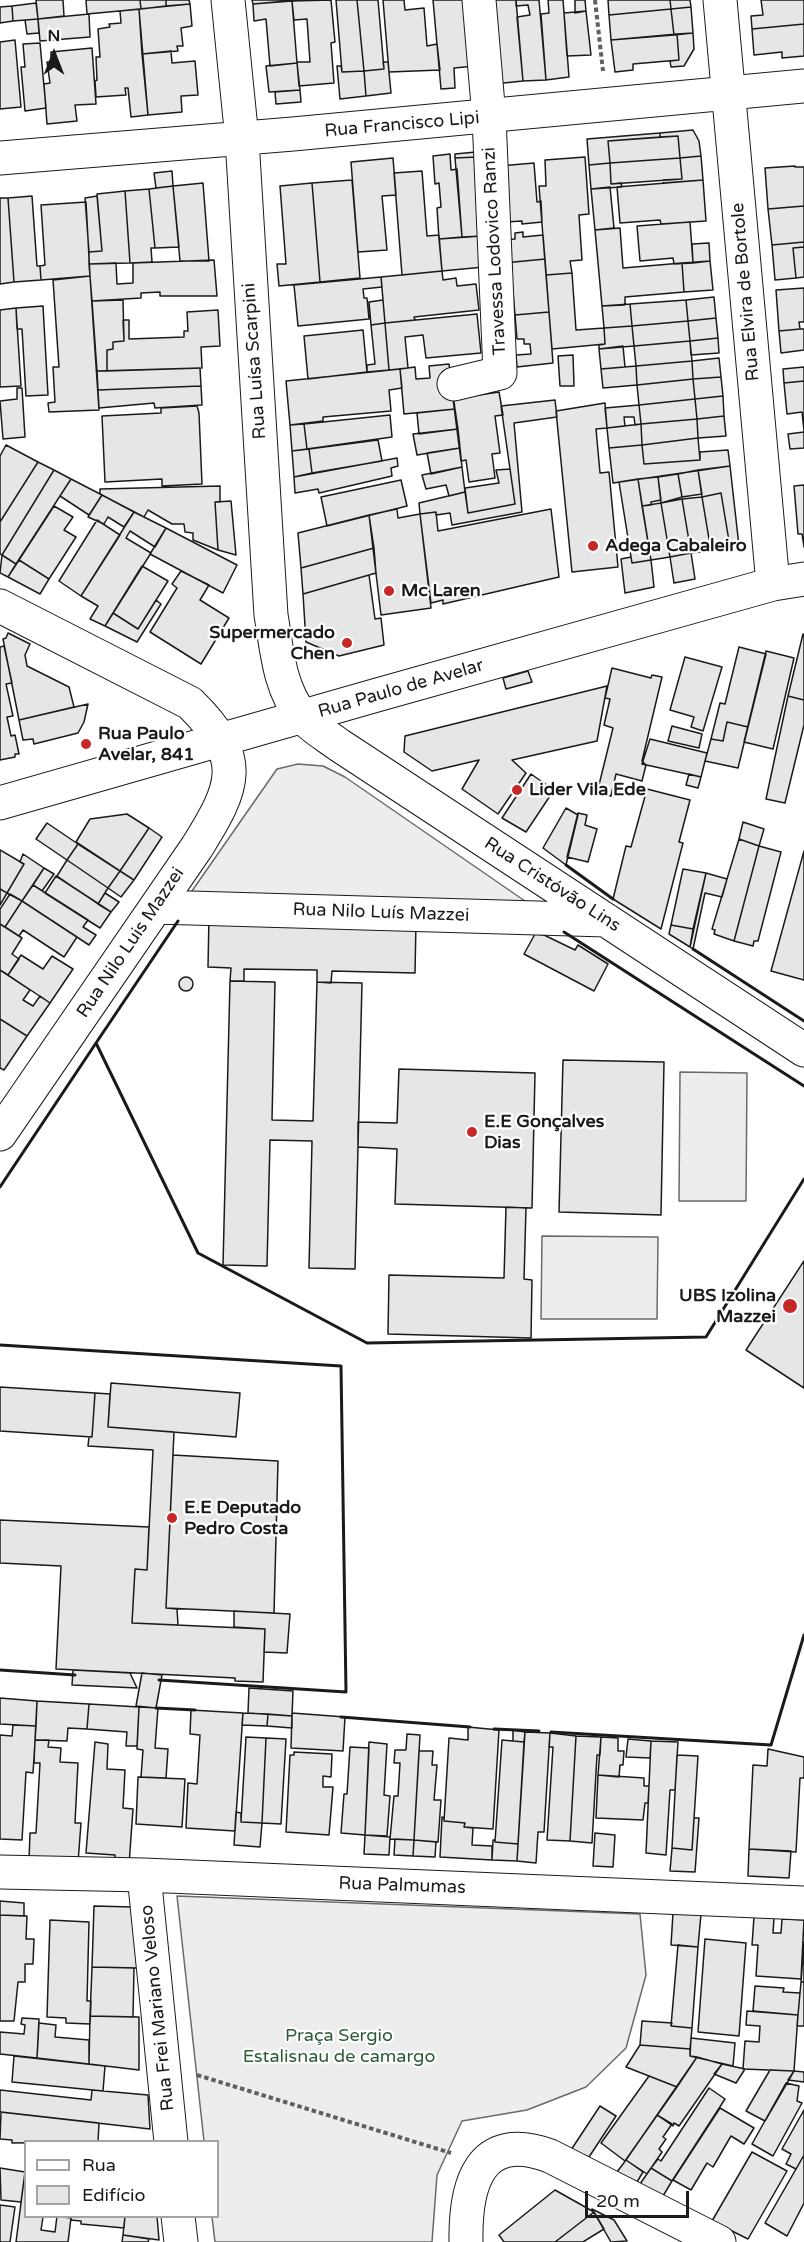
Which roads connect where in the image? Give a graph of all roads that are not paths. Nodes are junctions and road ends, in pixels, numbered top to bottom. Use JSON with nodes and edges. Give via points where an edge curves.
{"nodes":[{"id":1,"x":228,"y":0,"type":"edge"},
{"id":2,"x":479,"y":0,"type":"edge"},
{"id":3,"x":720,"y":0,"type":"edge"},
{"id":4,"x":804,"y":86,"type":"edge"},
{"id":5,"x":729,"y":93,"type":"junction"},
{"id":6,"x":489,"y":117,"type":"junction"},
{"id":7,"x":242,"y":139,"type":"junction"},
{"id":8,"x":0,"y":158,"type":"edge"},
{"id":9,"x":454,"y":384,"type":"dead end"},
{"id":10,"x":788,"y":582,"type":"edge"},
{"id":11,"x":0,"y":606,"type":"edge"},
{"id":12,"x":303,"y":717,"type":"junction"},
{"id":13,"x":222,"y":740,"type":"junction"},
{"id":14,"x":0,"y":803,"type":"edge"},
{"id":15,"x":156,"y":906,"type":"junction"},
{"id":16,"x":606,"y":920,"type":"junction"},
{"id":17,"x":804,"y":1050,"type":"edge"},
{"id":18,"x":0,"y":1134,"type":"edge"},
{"id":19,"x":0,"y":1872,"type":"edge"},
{"id":20,"x":144,"y":1875,"type":"junction"},
{"id":21,"x":804,"y":1903,"type":"edge"},
{"id":22,"x":171,"y":2140,"type":"edge"},
{"id":23,"x":178,"y":2218,"type":"edge"},
{"id":24,"x":181,"y":2242,"type":"edge"},
{"id":25,"x":465,"y":2242,"type":"edge"},
{"id":26,"x":719,"y":2242,"type":"edge"}],
"edges":[{"from":1,"to":7,"type":"street","name":"Rua Luísa Scarpini"},
{"from":2,"to":6,"type":"street"},
{"from":3,"to":5,"type":"street","name":"Rua Elvira de Bortole"},
{"from":4,"to":5,"type":"street","name":"Rua Francisco Lipi"},
{"from":5,"to":6,"type":"street","name":"Rua Francisco Lipi"},
{"from":5,"to":10,"type":"street","name":"Rua Elvira de Bortole"},
{"from":6,"to":7,"type":"street","name":"Rua Francisco Lipi"},
{"from":6,"to":9,"type":"street","name":"Travessa Lodovico Ranzi","via":[[500,373]]},
{"from":7,"to":8,"type":"street","name":"Rua Francisco Lipi"},
{"from":7,"to":12,"type":"street","name":"Rua Luísa Scarpini","via":[[271,615],[280,669]]},
{"from":10,"to":12,"type":"street","name":"Rua Paulo de Avelar"},
{"from":11,"to":13,"type":"street","via":[[190,703]]},
{"from":12,"to":13,"type":"street","name":"Rua Paulo de Avelar"},
{"from":12,"to":16,"type":"street","name":"Rua Cristóvão Lins","via":[[339,745]]},
{"from":13,"to":14,"type":"street","name":"Rua Paulo de Avelar"},
{"from":13,"to":15,"type":"street","name":"Rua Nilo Luis Mazzei","via":[[228,792],[216,817]]},
{"from":15,"to":16,"type":"street","name":"Rua Nilo Luís Mazzei"},
{"from":15,"to":18,"type":"street","name":"Rua Nilo Luis Mazzei"},
{"from":16,"to":17,"type":"street","name":"Rua Cristóvão Lins"},
{"from":19,"to":20,"type":"street","name":"Rua Palmumas"},
{"from":20,"to":21,"type":"street","name":"Rua Palmumas"},
{"from":20,"to":22,"type":"street","name":"Rua Frei Mariano Veloso"},
{"from":23,"to":24,"type":"street"},
{"from":25,"to":26,"type":"street","via":[[470,2189],[483,2163],[507,2151],[537,2151]]}]}
